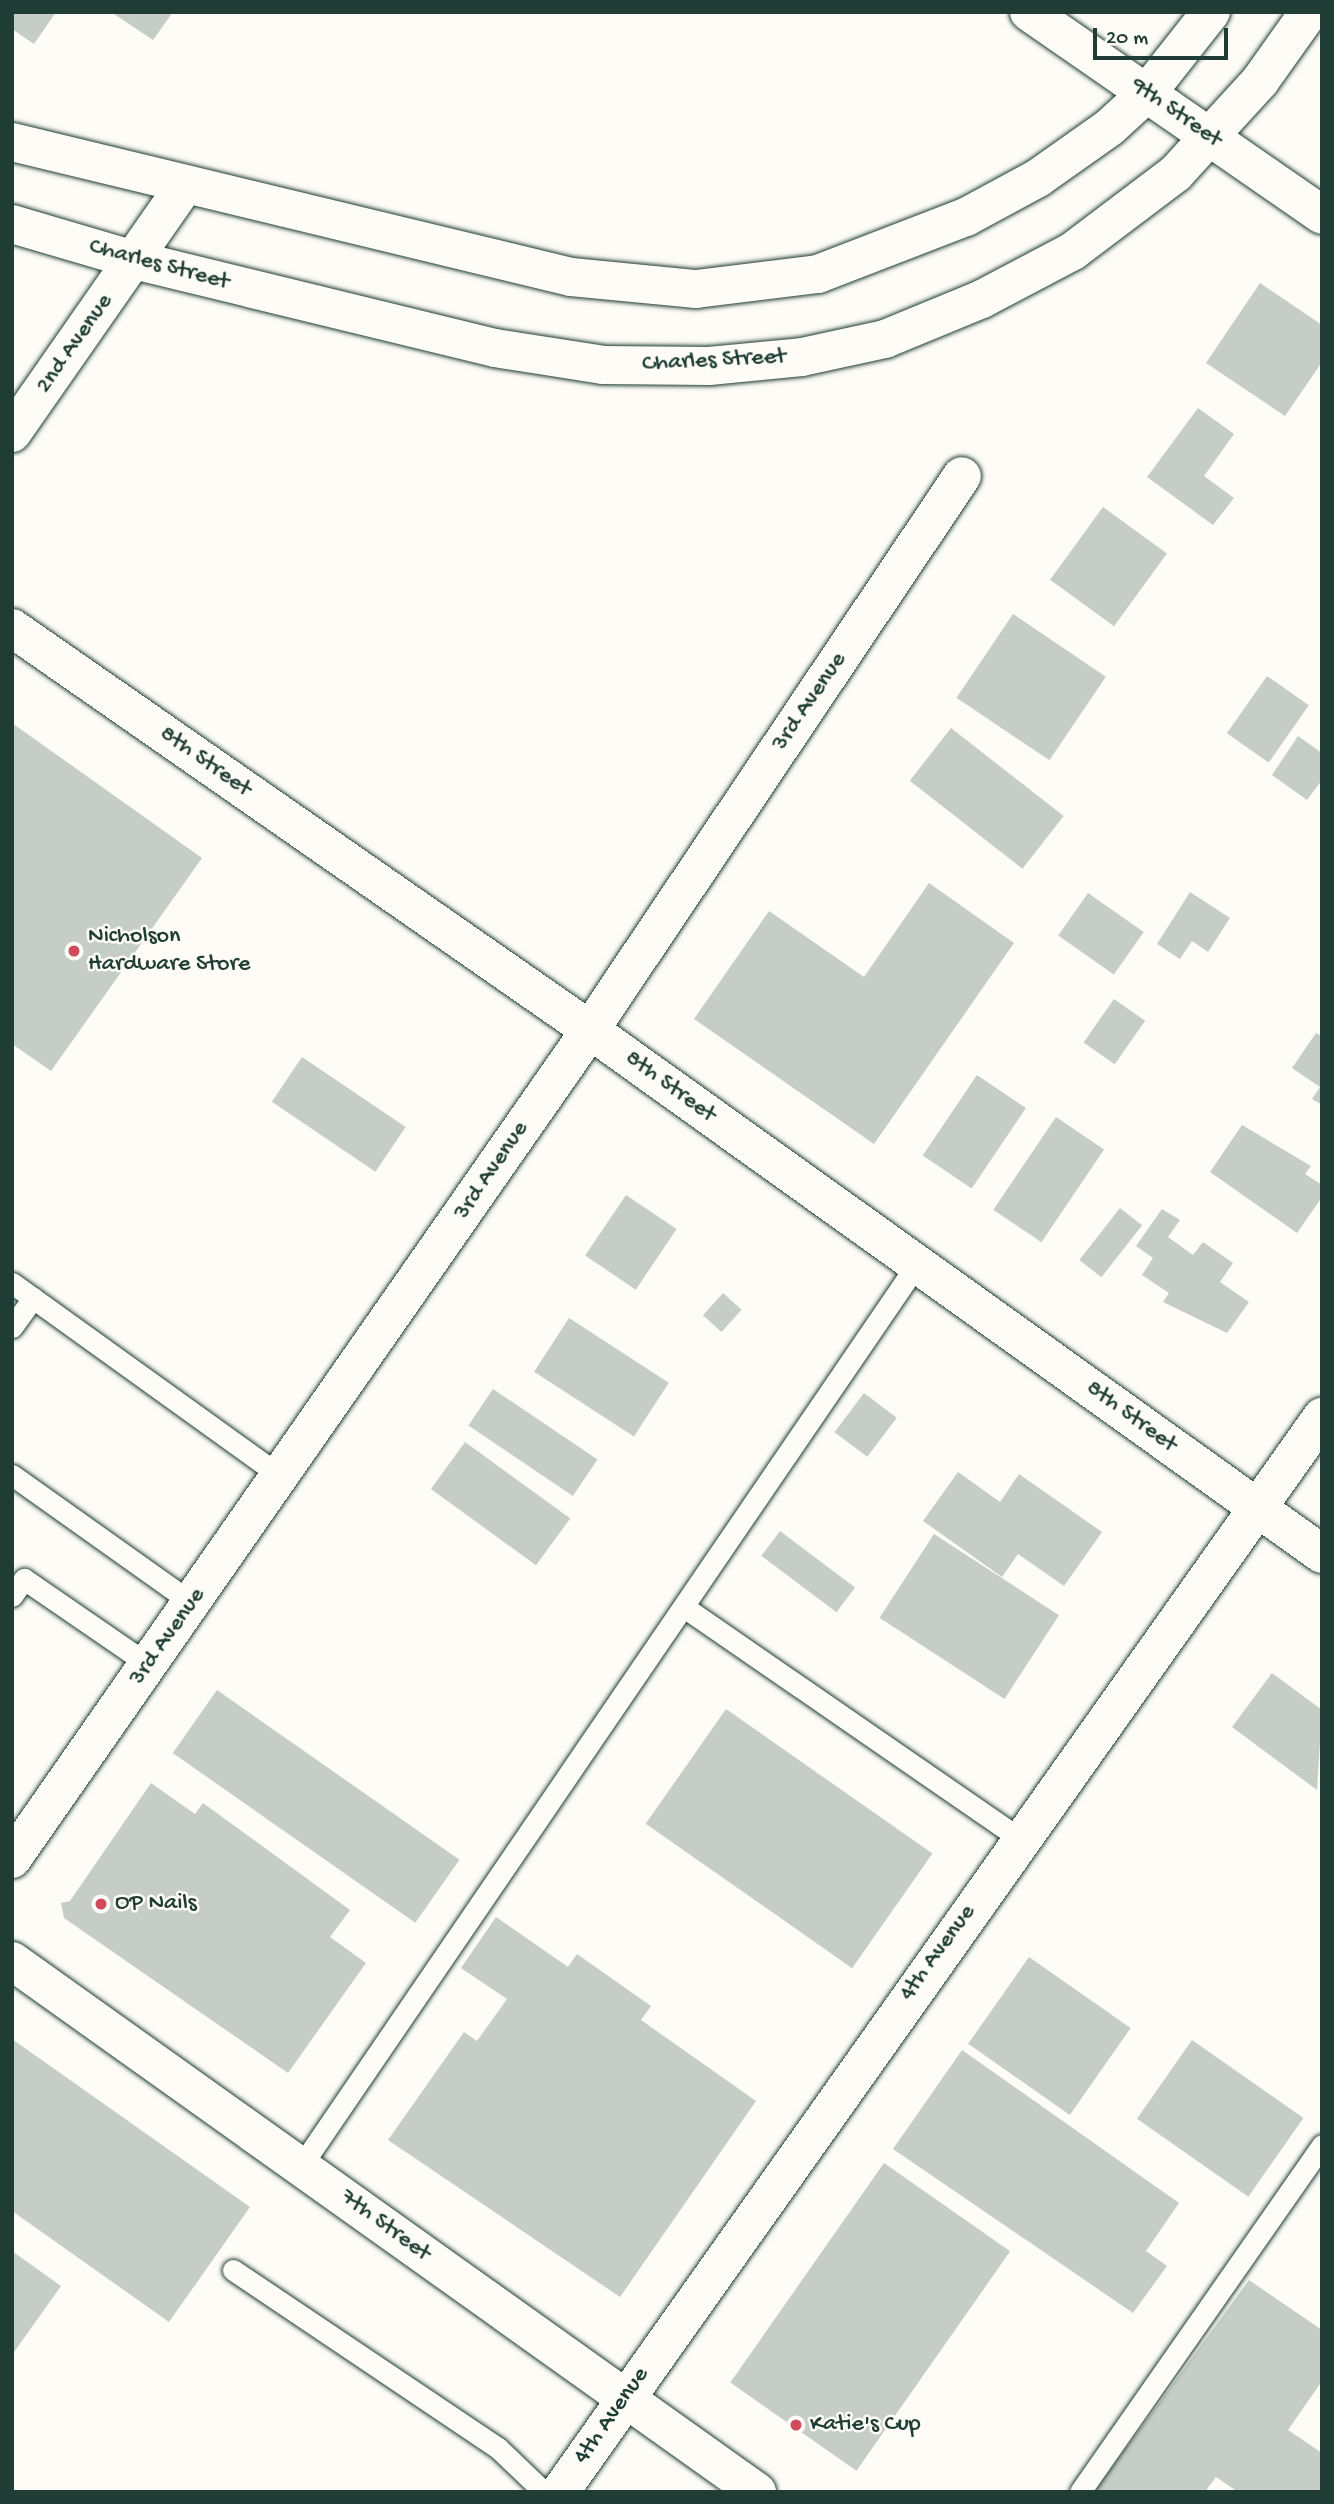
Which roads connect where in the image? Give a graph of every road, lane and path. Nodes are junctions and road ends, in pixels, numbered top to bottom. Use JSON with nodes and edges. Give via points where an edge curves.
{"nodes":[{"id":1,"x":1029,"y":12,"type":"edge"},
{"id":2,"x":1211,"y":12,"type":"edge"},
{"id":3,"x":1309,"y":12,"type":"edge"},
{"id":4,"x":1147,"y":93,"type":"junction"},
{"id":5,"x":1211,"y":138,"type":"junction"},
{"id":6,"x":12,"y":142,"type":"edge"},
{"id":7,"x":184,"y":185,"type":"junction"},
{"id":8,"x":1322,"y":215,"type":"edge"},
{"id":9,"x":12,"y":224,"type":"edge"},
{"id":10,"x":134,"y":260,"type":"junction"},
{"id":11,"x":12,"y":433,"type":"edge"},
{"id":12,"x":962,"y":476,"type":"dead end"},
{"id":13,"x":12,"y":628,"type":"edge"},
{"id":14,"x":590,"y":1030,"type":"junction"},
{"id":15,"x":917,"y":1264,"type":"junction"},
{"id":16,"x":12,"y":1283,"type":"edge"},
{"id":17,"x":33,"y":1298,"type":"junction"},
{"id":18,"x":12,"y":1327,"type":"edge"},
{"id":19,"x":1322,"y":1417,"type":"edge"},
{"id":20,"x":12,"y":1475,"type":"edge"},
{"id":21,"x":281,"y":1476,"type":"junction"},
{"id":22,"x":1258,"y":1507,"type":"junction"},
{"id":23,"x":1322,"y":1554,"type":"edge"},
{"id":24,"x":12,"y":1596,"type":"edge"},
{"id":25,"x":192,"y":1603,"type":"junction"},
{"id":26,"x":684,"y":1607,"type":"junction"},
{"id":27,"x":149,"y":1665,"type":"junction"},
{"id":28,"x":1020,"y":1839,"type":"junction"},
{"id":29,"x":12,"y":1860,"type":"edge"},
{"id":30,"x":12,"y":1961,"type":"edge"},
{"id":31,"x":1322,"y":2145,"type":"edge"},
{"id":32,"x":301,"y":2166,"type":"junction"},
{"id":33,"x":233,"y":2270,"type":"dead end"},
{"id":34,"x":625,"y":2399,"type":"junction"},
{"id":35,"x":544,"y":2492,"type":"edge"},
{"id":36,"x":560,"y":2492,"type":"edge"},
{"id":37,"x":757,"y":2492,"type":"edge"},
{"id":38,"x":1080,"y":2492,"type":"edge"}],
"edges":[{"from":1,"to":4,"type":"street","name":"9th Street"},
{"from":2,"to":4,"type":"street"},
{"from":3,"to":5,"type":"street","name":"Charles Street"},
{"from":4,"to":5,"type":"street","name":"9th Street"},
{"from":4,"to":7,"type":"street","via":[[1077,152],[966,217],[818,274],[696,289],[570,277]]},
{"from":5,"to":8,"type":"street","name":"9th Street"},
{"from":5,"to":10,"type":"street","name":"Charles Street","via":[[1160,187],[1073,251],[982,299],[885,339],[802,357],[709,366],[603,365],[495,348]]},
{"from":6,"to":7,"type":"street"},
{"from":7,"to":10,"type":"street","name":"2nd Avenue"},
{"from":9,"to":10,"type":"street","name":"Charles Street"},
{"from":10,"to":11,"type":"street","name":"2nd Avenue"},
{"from":12,"to":14,"type":"street","name":"3rd Avenue"},
{"from":13,"to":14,"type":"street","name":"8th Street"},
{"from":14,"to":15,"type":"street","name":"8th Street"},
{"from":14,"to":21,"type":"street","name":"3rd Avenue"},
{"from":15,"to":22,"type":"street","name":"8th Street"},
{"from":15,"to":26,"type":"lane"},
{"from":16,"to":17,"type":"lane"},
{"from":17,"to":18,"type":"lane"},
{"from":17,"to":21,"type":"lane"},
{"from":19,"to":22,"type":"street","name":"4th Avenue"},
{"from":20,"to":25,"type":"lane"},
{"from":21,"to":25,"type":"street","name":"3rd Avenue"},
{"from":22,"to":23,"type":"street","name":"8th Street"},
{"from":22,"to":28,"type":"street","name":"4th Avenue"},
{"from":24,"to":27,"type":"lane","via":[[24,1578]]},
{"from":25,"to":27,"type":"street","name":"3rd Avenue"},
{"from":26,"to":28,"type":"lane"},
{"from":26,"to":32,"type":"lane"},
{"from":27,"to":29,"type":"street","name":"3rd Avenue"},
{"from":28,"to":34,"type":"street","name":"4th Avenue"},
{"from":30,"to":32,"type":"street","name":"7th Street"},
{"from":31,"to":38,"type":"lane"},
{"from":32,"to":34,"type":"street","name":"7th Street"},
{"from":33,"to":35,"type":"lane","via":[[498,2448]]},
{"from":34,"to":36,"type":"street","name":"4th Avenue"},
{"from":34,"to":37,"type":"street","name":"7th Street"}]}
